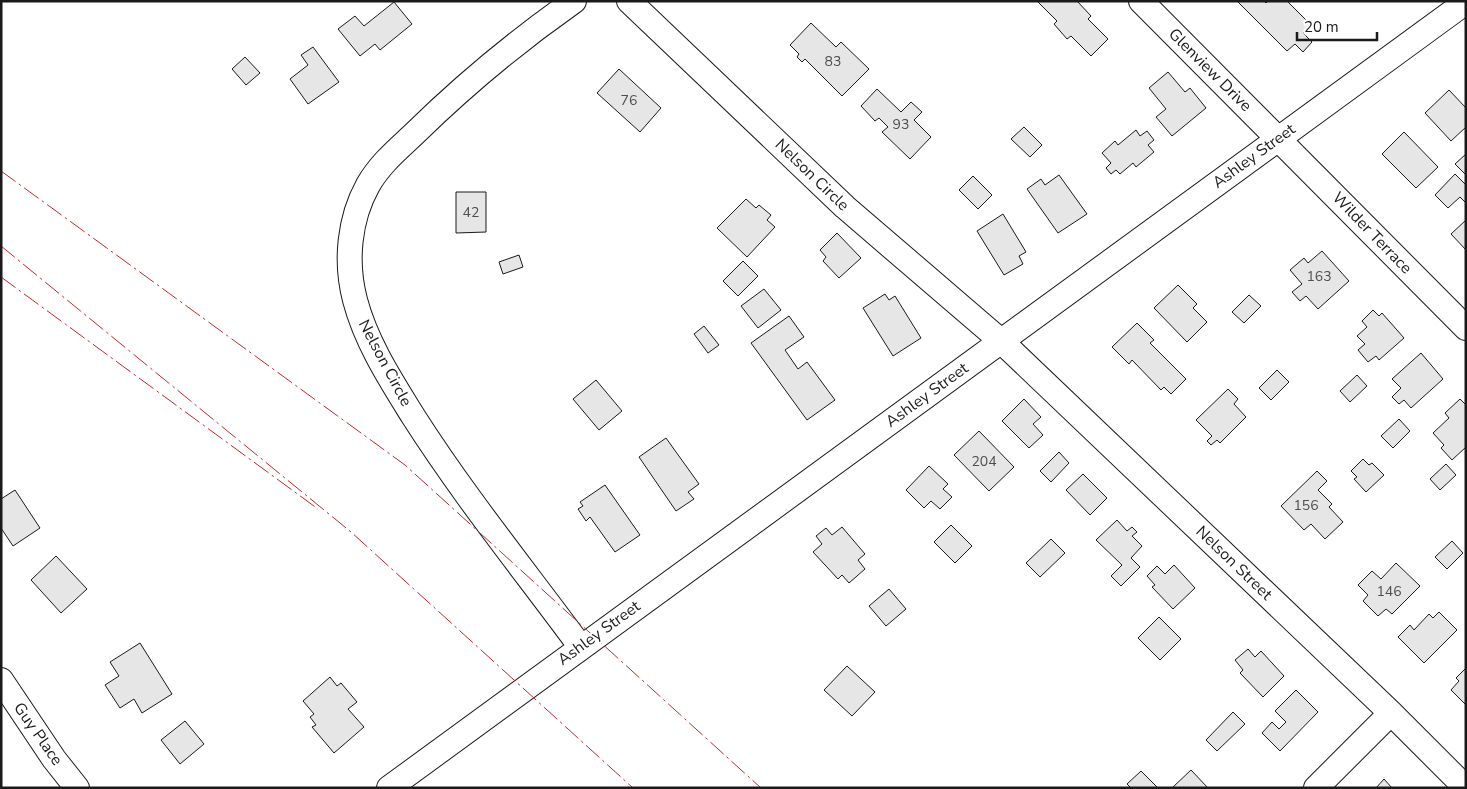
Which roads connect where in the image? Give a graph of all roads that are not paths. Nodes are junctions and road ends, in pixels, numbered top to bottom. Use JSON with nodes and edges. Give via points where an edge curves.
{"nodes":[{"id":1,"x":574,"y":1,"type":"edge"},
{"id":2,"x":629,"y":1,"type":"edge"},
{"id":3,"x":1142,"y":1,"type":"edge"},
{"id":4,"x":1466,"y":2,"type":"edge"},
{"id":5,"x":1279,"y":138,"type":"junction"},
{"id":6,"x":1466,"y":328,"type":"edge"},
{"id":7,"x":1001,"y":341,"type":"junction"},
{"id":8,"x":580,"y":646,"type":"junction"},
{"id":9,"x":1,"y":680,"type":"edge"},
{"id":10,"x":1391,"y":713,"type":"junction"},
{"id":11,"x":77,"y":788,"type":"edge"},
{"id":12,"x":389,"y":788,"type":"edge"},
{"id":13,"x":1316,"y":788,"type":"edge"},
{"id":14,"x":1466,"y":788,"type":"edge"}],
"edges":[{"from":1,"to":8,"type":"street","name":"Nelson Circle","via":[[476,77],[377,170],[358,209],[350,260],[361,321],[388,376],[437,452]]},
{"from":2,"to":7,"type":"street","name":"Nelson Circle","via":[[845,207]]},
{"from":3,"to":5,"type":"street","name":"Glenview Drive"},
{"from":4,"to":5,"type":"street","name":"Ashley Street"},
{"from":5,"to":6,"type":"street","name":"Wilder Terrace"},
{"from":5,"to":7,"type":"street","name":"Ashley Street"},
{"from":7,"to":8,"type":"street","name":"Ashley Street"},
{"from":7,"to":10,"type":"street","name":"Nelson Street"},
{"from":8,"to":12,"type":"street","name":"Ashley Street"},
{"from":9,"to":11,"type":"street","name":"Guy Place"},
{"from":10,"to":13,"type":"street"},
{"from":10,"to":14,"type":"street","name":"Nelson Street"}]}
